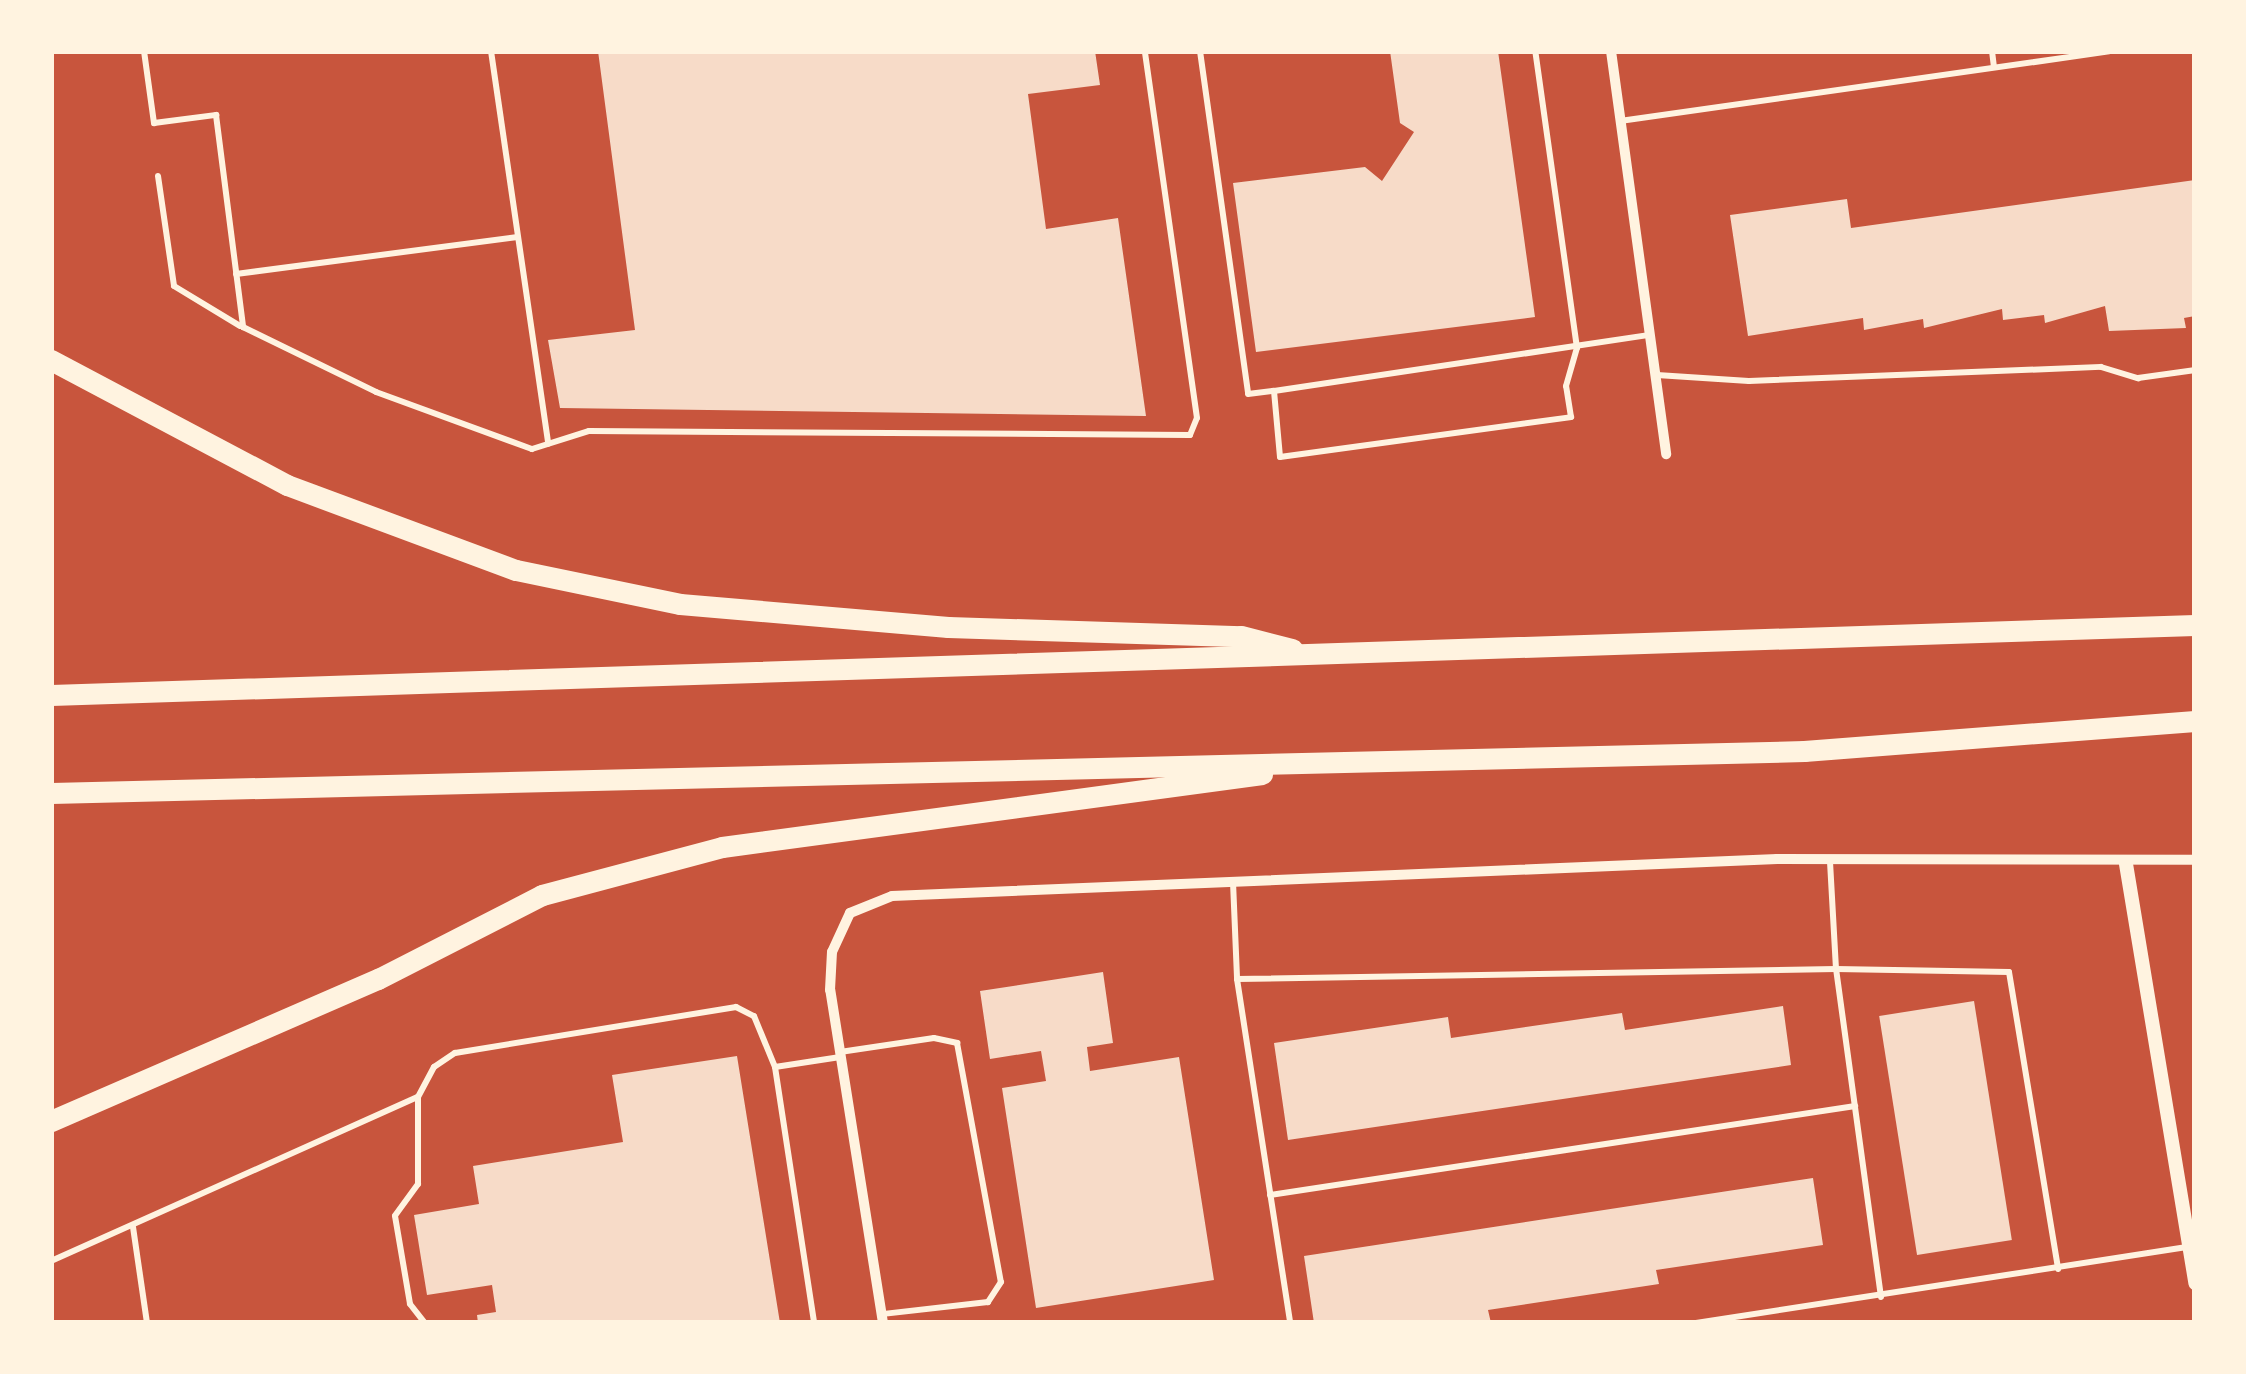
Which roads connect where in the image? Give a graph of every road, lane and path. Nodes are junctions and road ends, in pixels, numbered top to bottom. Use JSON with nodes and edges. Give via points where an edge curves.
{"nodes":[{"id":1,"x":143,"y":51,"type":"edge"},
{"id":2,"x":491,"y":51,"type":"edge"},
{"id":3,"x":1145,"y":51,"type":"edge"},
{"id":4,"x":1200,"y":51,"type":"edge"},
{"id":5,"x":1535,"y":51,"type":"edge"},
{"id":6,"x":1611,"y":51,"type":"edge"},
{"id":7,"x":1992,"y":51,"type":"edge"},
{"id":8,"x":2109,"y":51,"type":"edge"},
{"id":9,"x":1994,"y":68,"type":"junction"},
{"id":10,"x":1620,"y":121,"type":"junction"},
{"id":11,"x":158,"y":176,"type":"dead end"},
{"id":12,"x":518,"y":237,"type":"junction"},
{"id":13,"x":236,"y":274,"type":"junction"},
{"id":14,"x":242,"y":327,"type":"junction"},
{"id":15,"x":1648,"y":335,"type":"junction"},
{"id":16,"x":1577,"y":349,"type":"junction"},
{"id":17,"x":51,"y":360,"type":"edge"},
{"id":18,"x":2195,"y":370,"type":"edge"},
{"id":19,"x":1654,"y":375,"type":"junction"},
{"id":20,"x":1274,"y":391,"type":"junction"},
{"id":21,"x":548,"y":444,"type":"junction"},
{"id":22,"x":1666,"y":454,"type":"dead end"},
{"id":23,"x":2195,"y":625,"type":"edge"},
{"id":24,"x":1316,"y":656,"type":"junction"},
{"id":25,"x":51,"y":695,"type":"edge"},
{"id":26,"x":2195,"y":721,"type":"edge"},
{"id":27,"x":1378,"y":762,"type":"junction"},
{"id":28,"x":51,"y":793,"type":"edge"},
{"id":29,"x":1830,"y":860,"type":"junction"},
{"id":30,"x":2195,"y":860,"type":"edge"},
{"id":31,"x":2126,"y":864,"type":"junction"},
{"id":32,"x":1232,"y":880,"type":"junction"},
{"id":33,"x":1836,"y":969,"type":"junction"},
{"id":34,"x":1237,"y":979,"type":"junction"},
{"id":35,"x":840,"y":1055,"type":"junction"},
{"id":36,"x":775,"y":1066,"type":"junction"},
{"id":37,"x":418,"y":1097,"type":"junction"},
{"id":38,"x":1855,"y":1106,"type":"junction"},
{"id":39,"x":51,"y":1121,"type":"edge"},
{"id":40,"x":1270,"y":1196,"type":"junction"},
{"id":41,"x":133,"y":1227,"type":"junction"},
{"id":42,"x":2189,"y":1247,"type":"junction"},
{"id":43,"x":51,"y":1261,"type":"edge"},
{"id":44,"x":2058,"y":1269,"type":"junction"},
{"id":45,"x":2195,"y":1283,"type":"edge"},
{"id":46,"x":1881,"y":1297,"type":"junction"},
{"id":47,"x":882,"y":1318,"type":"edge"},
{"id":48,"x":147,"y":1323,"type":"edge"},
{"id":49,"x":425,"y":1323,"type":"edge"},
{"id":50,"x":814,"y":1323,"type":"edge"},
{"id":51,"x":1291,"y":1323,"type":"edge"},
{"id":52,"x":1696,"y":1323,"type":"edge"}],
"edges":[{"from":1,"to":13,"type":"lane","via":[[154,123],[216,115]]},
{"from":2,"to":12,"type":"lane"},
{"from":3,"to":21,"type":"lane","via":[[1197,418],[1190,434],[589,430]]},
{"from":4,"to":20,"type":"lane","via":[[1248,394]]},
{"from":5,"to":16,"type":"lane"},
{"from":6,"to":10,"type":"street"},
{"from":7,"to":9,"type":"lane"},
{"from":8,"to":9,"type":"lane"},
{"from":9,"to":10,"type":"lane"},
{"from":10,"to":15,"type":"street"},
{"from":11,"to":14,"type":"lane","via":[[174,286]]},
{"from":12,"to":13,"type":"lane"},
{"from":12,"to":21,"type":"lane"},
{"from":13,"to":14,"type":"lane"},
{"from":14,"to":21,"type":"lane","via":[[376,392],[532,449]]},
{"from":15,"to":16,"type":"lane"},
{"from":15,"to":19,"type":"street"},
{"from":16,"to":20,"type":"lane"},
{"from":16,"to":20,"type":"lane","via":[[1566,386],[1571,417],[1280,457]]},
{"from":17,"to":24,"type":"highway","via":[[287,485],[516,570],[680,604],[948,627],[1241,636]]},
{"from":18,"to":19,"type":"lane","via":[[2138,378],[2101,367],[1749,381]]},
{"from":19,"to":22,"type":"street"},
{"from":23,"to":24,"type":"highway"},
{"from":24,"to":25,"type":"highway"},
{"from":26,"to":27,"type":"highway","via":[[1804,752]]},
{"from":27,"to":28,"type":"highway"},
{"from":27,"to":39,"type":"highway","via":[[722,847],[542,895],[378,979]]},
{"from":29,"to":31,"type":"street"},
{"from":29,"to":32,"type":"street"},
{"from":29,"to":33,"type":"lane"},
{"from":30,"to":31,"type":"street"},
{"from":31,"to":42,"type":"street"},
{"from":32,"to":34,"type":"lane"},
{"from":32,"to":35,"type":"street","via":[[892,896],[850,913],[832,952]]},
{"from":33,"to":34,"type":"lane"},
{"from":33,"to":38,"type":"lane"},
{"from":33,"to":44,"type":"lane","via":[[2009,972]]},
{"from":34,"to":40,"type":"lane"},
{"from":35,"to":36,"type":"lane"},
{"from":35,"to":47,"type":"street"},
{"from":35,"to":47,"type":"lane","via":[[934,1037],[956,1043],[998,1259],[1001,1282],[988,1301]]},
{"from":36,"to":37,"type":"lane","via":[[754,1016],[736,1007],[455,1053],[434,1067]]},
{"from":36,"to":50,"type":"lane"},
{"from":37,"to":41,"type":"lane"},
{"from":37,"to":49,"type":"lane","via":[[418,1184],[395,1216],[410,1304]]},
{"from":38,"to":40,"type":"lane"},
{"from":38,"to":46,"type":"lane"},
{"from":40,"to":51,"type":"lane"},
{"from":41,"to":43,"type":"lane"},
{"from":41,"to":48,"type":"lane"},
{"from":42,"to":44,"type":"lane"},
{"from":42,"to":45,"type":"street"},
{"from":44,"to":46,"type":"lane"},
{"from":46,"to":52,"type":"lane"}]}
